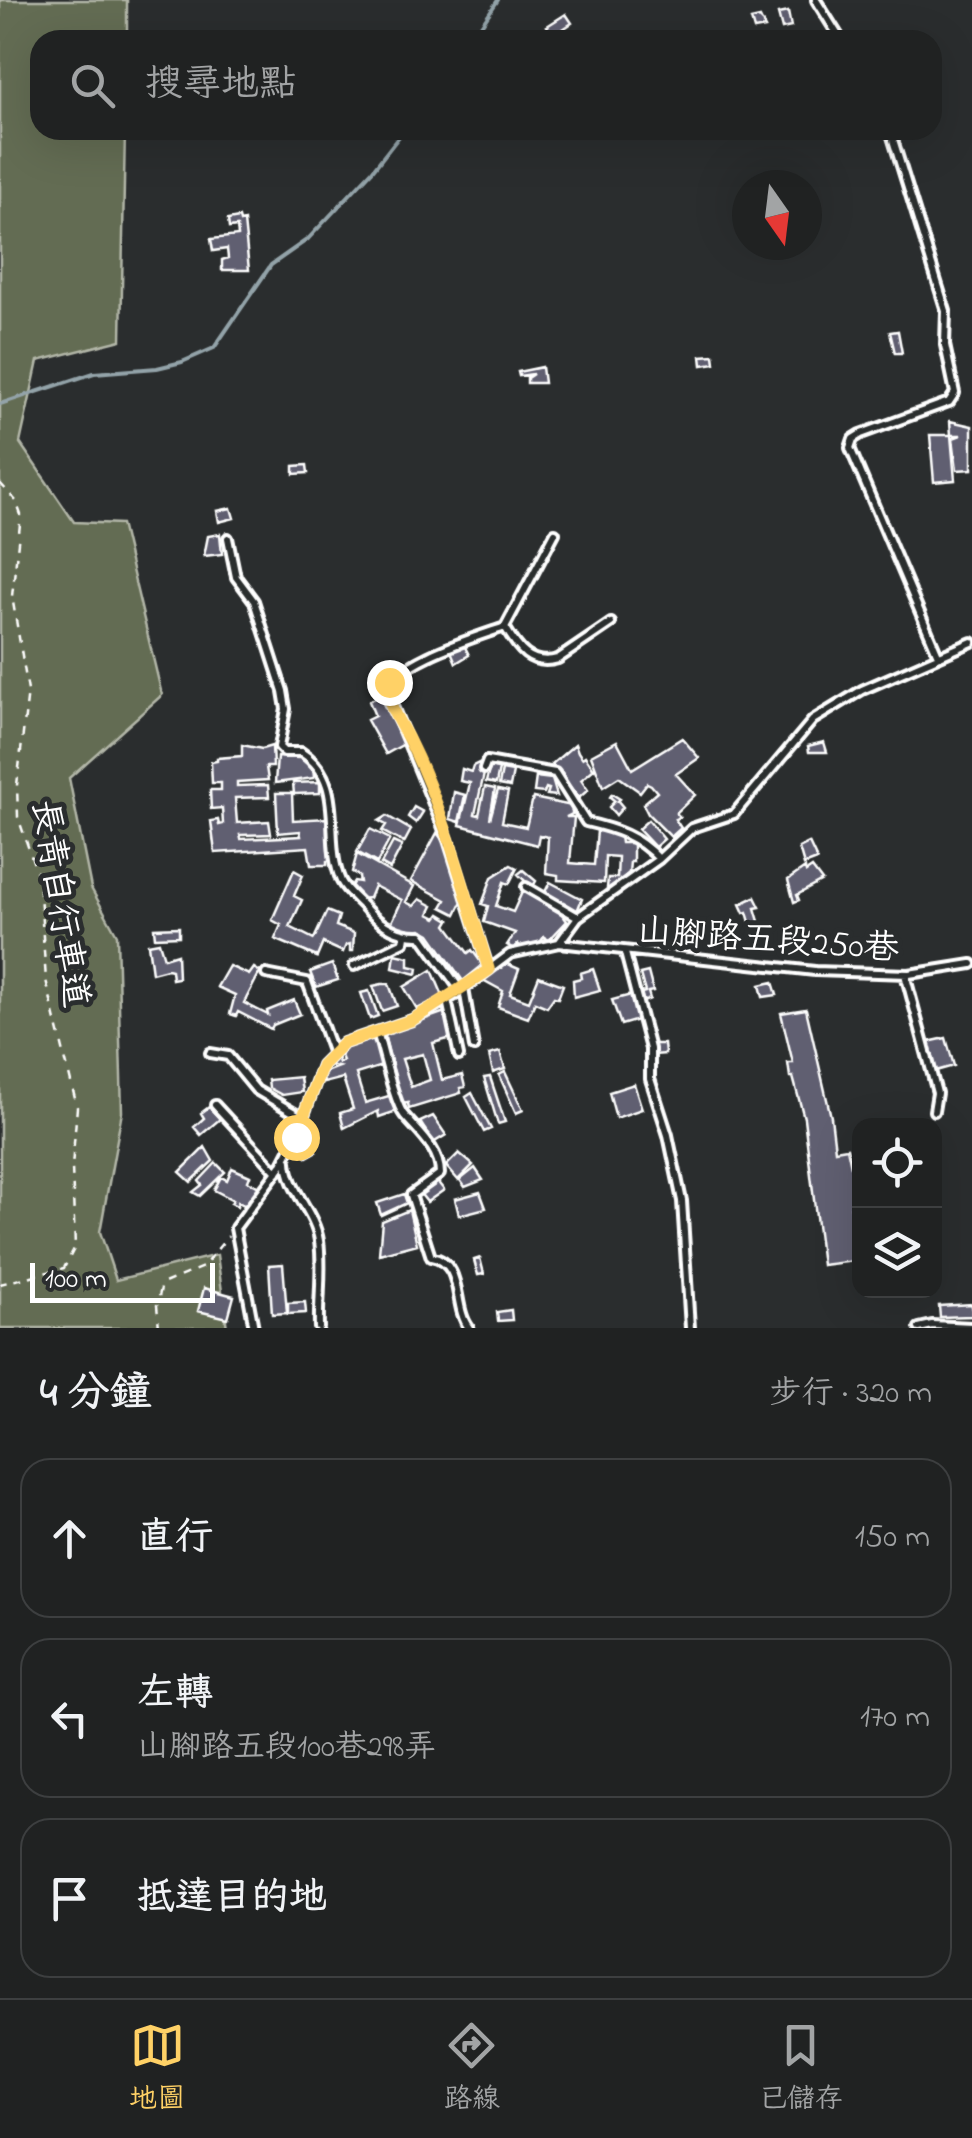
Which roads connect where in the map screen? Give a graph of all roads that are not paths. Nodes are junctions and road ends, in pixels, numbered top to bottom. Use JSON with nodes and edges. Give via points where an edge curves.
{"nodes":[{"id":1,"x":816,"y":0,"type":"edge"},
{"id":2,"x":834,"y":30,"type":"edge"},
{"id":3,"x":893,"y":140,"type":"edge"},
{"id":4,"x":556,"y":534,"type":"dead end"},
{"id":5,"x":228,"y":538,"type":"dead end"},
{"id":6,"x":611,"y":623,"type":"dead end"},
{"id":7,"x":504,"y":628,"type":"junction"},
{"id":8,"x":972,"y":642,"type":"edge"},
{"id":9,"x":938,"y":655,"type":"junction"},
{"id":10,"x":484,"y":769,"type":"dead end"},
{"id":11,"x":660,"y":859,"type":"junction"},
{"id":12,"x":526,"y":888,"type":"dead end"},
{"id":13,"x":578,"y":917,"type":"junction"},
{"id":14,"x":405,"y":936,"type":"junction"},
{"id":15,"x":559,"y":944,"type":"junction"},
{"id":16,"x":625,"y":953,"type":"junction"},
{"id":17,"x":972,"y":964,"type":"edge"},
{"id":18,"x":354,"y":966,"type":"dead end"},
{"id":19,"x":489,"y":970,"type":"junction"},
{"id":20,"x":266,"y":974,"type":"dead end"},
{"id":21,"x":905,"y":974,"type":"junction"},
{"id":22,"x":462,"y":990,"type":"junction"},
{"id":23,"x":446,"y":1000,"type":"junction"},
{"id":24,"x":378,"y":1032,"type":"junction"},
{"id":25,"x":474,"y":1047,"type":"dead end"},
{"id":26,"x":210,"y":1053,"type":"dead end"},
{"id":27,"x":333,"y":1054,"type":"junction"},
{"id":28,"x":459,"y":1056,"type":"dead end"},
{"id":29,"x":215,"y":1105,"type":"dead end"},
{"id":30,"x":934,"y":1111,"type":"dead end"},
{"id":31,"x":303,"y":1118,"type":"junction"},
{"id":32,"x":290,"y":1150,"type":"junction"},
{"id":33,"x":277,"y":1172,"type":"junction"},
{"id":34,"x":972,"y":1327,"type":"edge"},
{"id":35,"x":254,"y":1328,"type":"edge"},
{"id":36,"x":319,"y":1328,"type":"edge"},
{"id":37,"x":469,"y":1328,"type":"edge"},
{"id":38,"x":690,"y":1328,"type":"edge"},
{"id":39,"x":919,"y":1328,"type":"edge"}],
"edges":[{"from":1,"to":2,"type":"lane"},
{"from":3,"to":9,"type":"lane","via":[[946,311],[955,393],[949,402],[861,434],[850,448]]},
{"from":4,"to":7,"type":"lane"},
{"from":5,"to":14,"type":"lane","via":[[236,577],[254,601],[283,692],[279,747],[301,752],[322,770],[342,882],[374,917]]},
{"from":6,"to":7,"type":"lane","via":[[548,662],[519,651]]},
{"from":7,"to":19,"type":"lane","via":[[397,674],[387,692],[448,840]]},
{"from":8,"to":9,"type":"lane"},
{"from":9,"to":11,"type":"lane","via":[[813,720],[734,814],[692,828]]},
{"from":10,"to":11,"type":"lane","via":[[487,761],[555,773],[586,822],[644,842]]},
{"from":11,"to":13,"type":"lane"},
{"from":12,"to":13,"type":"lane"},
{"from":13,"to":15,"type":"lane"},
{"from":14,"to":18,"type":"lane"},
{"from":14,"to":22,"type":"lane","via":[[430,944]]},
{"from":15,"to":16,"type":"lane","name":"山腳路五段250巷"},
{"from":15,"to":19,"type":"lane","name":"山腳路五段250巷","via":[[510,954]]},
{"from":16,"to":21,"type":"lane","name":"山腳路五段250巷"},
{"from":16,"to":38,"type":"lane","via":[[682,1201]]},
{"from":17,"to":21,"type":"lane","name":"山腳路五段250巷"},
{"from":19,"to":22,"type":"lane","name":"山腳路五段250巷"},
{"from":20,"to":27,"type":"lane","via":[[307,982]]},
{"from":21,"to":30,"type":"lane","via":[[937,1093]]},
{"from":22,"to":23,"type":"lane","name":"山腳路五段250巷"},
{"from":22,"to":25,"type":"lane"},
{"from":23,"to":24,"type":"lane","name":"山腳路五段250巷"},
{"from":23,"to":28,"type":"lane"},
{"from":24,"to":27,"type":"lane","name":"山腳路五段250巷","via":[[344,1043]]},
{"from":24,"to":37,"type":"lane","via":[[402,1113],[438,1160],[440,1174],[411,1195],[431,1257],[452,1272]]},
{"from":26,"to":31,"type":"lane","via":[[228,1056],[256,1090]]},
{"from":27,"to":31,"type":"lane","via":[[322,1065]]},
{"from":29,"to":33,"type":"lane"},
{"from":31,"to":32,"type":"lane"},
{"from":32,"to":33,"type":"lane"},
{"from":32,"to":36,"type":"lane","via":[[286,1165],[319,1242]]},
{"from":33,"to":35,"type":"lane","via":[[235,1228]]},
{"from":34,"to":39,"type":"lane"}]}
